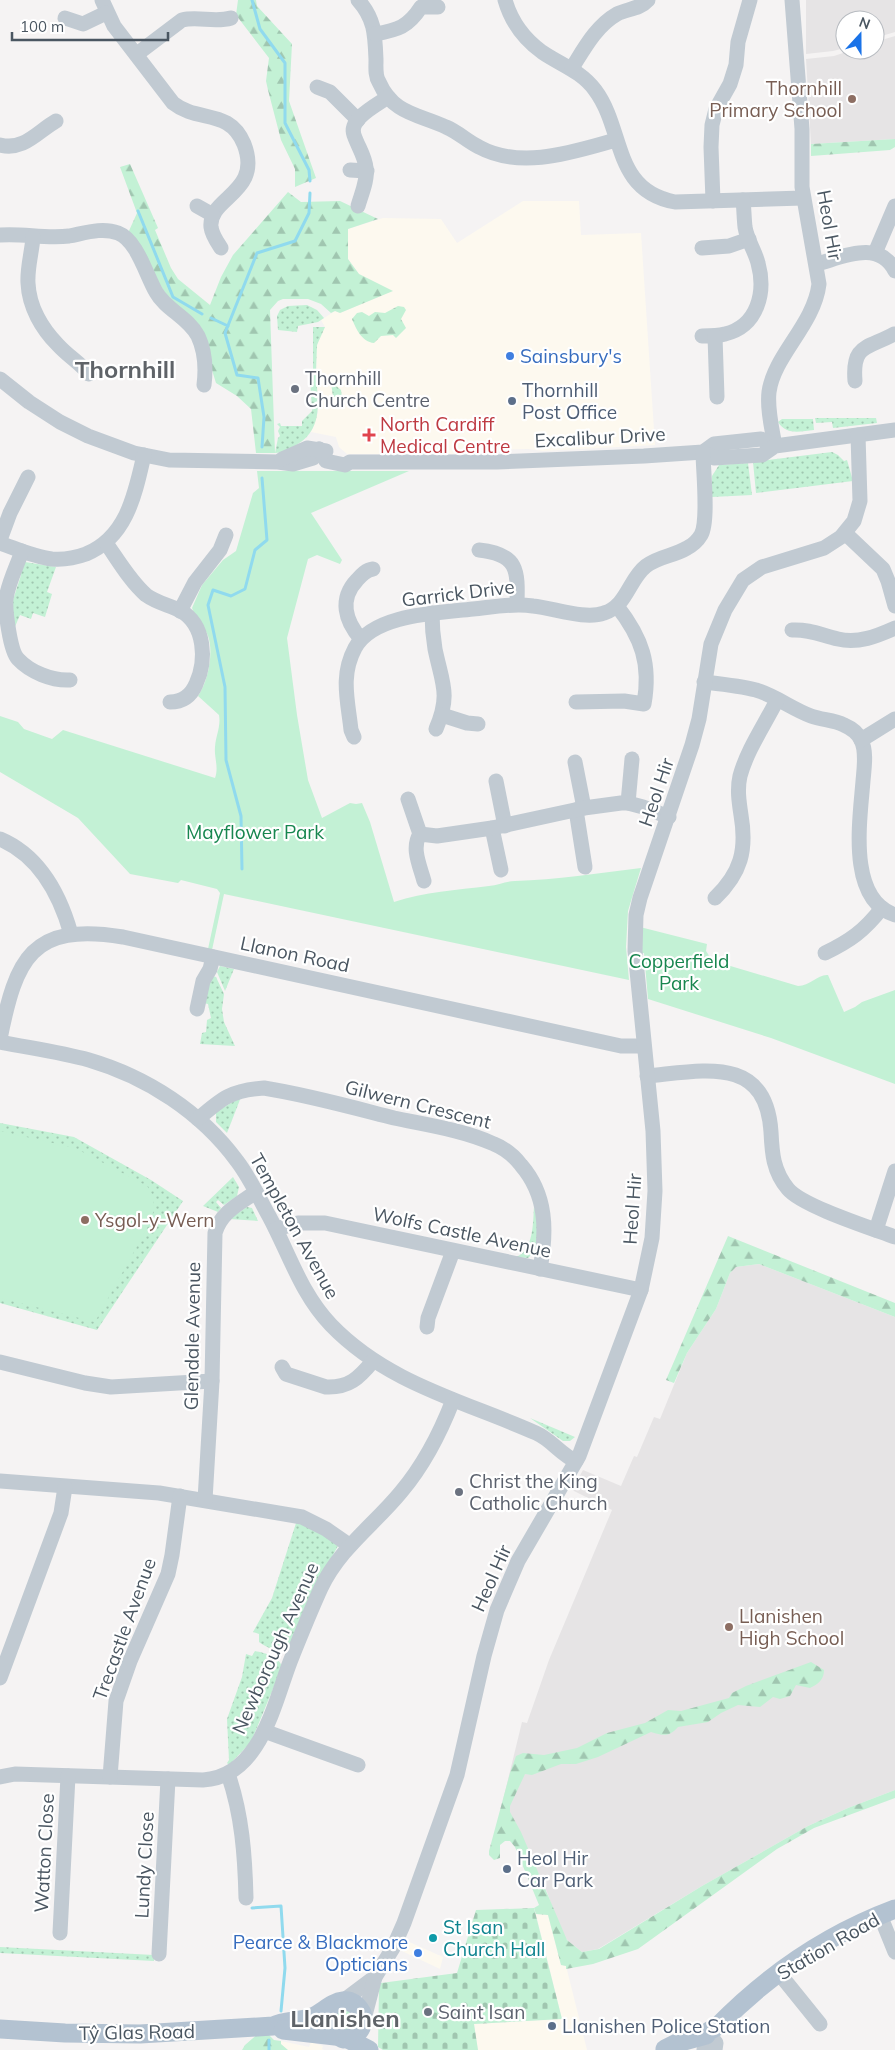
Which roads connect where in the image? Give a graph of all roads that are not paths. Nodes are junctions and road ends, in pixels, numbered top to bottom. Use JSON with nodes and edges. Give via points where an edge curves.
{"nodes":[{"id":1,"x":358,"y":0,"type":"edge"},
{"id":2,"x":505,"y":0,"type":"edge"},
{"id":3,"x":648,"y":0,"type":"edge"},
{"id":4,"x":750,"y":0,"type":"edge"},
{"id":5,"x":792,"y":0,"type":"edge"},
{"id":6,"x":419,"y":3,"type":"edge"},
{"id":7,"x":104,"y":6,"type":"edge"},
{"id":8,"x":438,"y":7,"type":"dead end"},
{"id":9,"x":65,"y":18,"type":"dead end"},
{"id":10,"x":231,"y":18,"type":"dead end"},
{"id":11,"x":375,"y":34,"type":"junction"},
{"id":12,"x":137,"y":54,"type":"junction"},
{"id":13,"x":572,"y":68,"type":"junction"},
{"id":14,"x":327,"y":86,"type":"dead end"},
{"id":15,"x":388,"y":97,"type":"junction"},
{"id":16,"x":358,"y":120,"type":"junction"},
{"id":17,"x":56,"y":121,"type":"dead end"},
{"id":18,"x":616,"y":140,"type":"junction"},
{"id":19,"x":0,"y":145,"type":"edge"},
{"id":20,"x":350,"y":170,"type":"dead end"},
{"id":21,"x":367,"y":171,"type":"junction"},
{"id":22,"x":803,"y":198,"type":"junction"},
{"id":23,"x":743,"y":200,"type":"junction"},
{"id":24,"x":713,"y":201,"type":"junction"},
{"id":25,"x":197,"y":206,"type":"dead end"},
{"id":26,"x":358,"y":206,"type":"dead end"},
{"id":27,"x":895,"y":206,"type":"edge"},
{"id":28,"x":213,"y":215,"type":"junction"},
{"id":29,"x":0,"y":235,"type":"edge"},
{"id":30,"x":32,"y":237,"type":"junction"},
{"id":31,"x":749,"y":239,"type":"junction"},
{"id":32,"x":221,"y":248,"type":"dead end"},
{"id":33,"x":702,"y":248,"type":"dead end"},
{"id":34,"x":875,"y":253,"type":"junction"},
{"id":35,"x":817,"y":264,"type":"junction"},
{"id":36,"x":895,"y":271,"type":"edge"},
{"id":37,"x":895,"y":333,"type":"edge"},
{"id":38,"x":89,"y":374,"type":"dead end"},
{"id":39,"x":0,"y":379,"type":"edge"},
{"id":40,"x":855,"y":381,"type":"dead end"},
{"id":41,"x":204,"y":385,"type":"dead end"},
{"id":42,"x":717,"y":398,"type":"dead end"},
{"id":43,"x":895,"y":430,"type":"edge"},
{"id":44,"x":851,"y":436,"type":"junction"},
{"id":45,"x":775,"y":446,"type":"junction"},
{"id":46,"x":703,"y":452,"type":"junction"},
{"id":47,"x":144,"y":455,"type":"junction"},
{"id":48,"x":28,"y":478,"type":"dead end"},
{"id":49,"x":845,"y":533,"type":"junction"},
{"id":50,"x":226,"y":535,"type":"dead end"},
{"id":51,"x":0,"y":541,"type":"edge"},
{"id":52,"x":106,"y":543,"type":"junction"},
{"id":53,"x":478,"y":550,"type":"dead end"},
{"id":54,"x":22,"y":551,"type":"junction"},
{"id":55,"x":889,"y":566,"type":"edge"},
{"id":56,"x":373,"y":569,"type":"dead end"},
{"id":57,"x":517,"y":604,"type":"junction"},
{"id":58,"x":617,"y":606,"type":"junction"},
{"id":59,"x":895,"y":606,"type":"edge"},
{"id":60,"x":180,"y":610,"type":"junction"},
{"id":61,"x":432,"y":613,"type":"junction"},
{"id":62,"x":895,"y":628,"type":"edge"},
{"id":63,"x":792,"y":630,"type":"dead end"},
{"id":64,"x":361,"y":639,"type":"junction"},
{"id":65,"x":70,"y":680,"type":"dead end"},
{"id":66,"x":704,"y":682,"type":"junction"},
{"id":67,"x":777,"y":700,"type":"junction"},
{"id":68,"x":170,"y":702,"type":"dead end"},
{"id":69,"x":576,"y":702,"type":"dead end"},
{"id":70,"x":895,"y":719,"type":"edge"},
{"id":71,"x":478,"y":724,"type":"dead end"},
{"id":72,"x":354,"y":737,"type":"dead end"},
{"id":73,"x":861,"y":740,"type":"junction"},
{"id":74,"x":632,"y":759,"type":"dead end"},
{"id":75,"x":575,"y":762,"type":"dead end"},
{"id":76,"x":496,"y":781,"type":"dead end"},
{"id":77,"x":408,"y":799,"type":"dead end"},
{"id":78,"x":628,"y":803,"type":"junction"},
{"id":79,"x":580,"y":809,"type":"junction"},
{"id":80,"x":668,"y":817,"type":"junction"},
{"id":81,"x":498,"y":827,"type":"junction"},
{"id":82,"x":420,"y":834,"type":"junction"},
{"id":83,"x":0,"y":839,"type":"edge"},
{"id":84,"x":585,"y":866,"type":"dead end"},
{"id":85,"x":501,"y":870,"type":"dead end"},
{"id":86,"x":424,"y":881,"type":"dead end"},
{"id":87,"x":715,"y":898,"type":"dead end"},
{"id":88,"x":888,"y":911,"type":"edge"},
{"id":89,"x":71,"y":934,"type":"junction"},
{"id":90,"x":825,"y":954,"type":"dead end"},
{"id":91,"x":214,"y":957,"type":"junction"},
{"id":92,"x":197,"y":1008,"type":"dead end"},
{"id":93,"x":0,"y":1041,"type":"edge"},
{"id":94,"x":644,"y":1046,"type":"junction"},
{"id":95,"x":647,"y":1076,"type":"junction"},
{"id":96,"x":198,"y":1119,"type":"junction"},
{"id":97,"x":895,"y":1170,"type":"edge"},
{"id":98,"x":256,"y":1192,"type":"junction"},
{"id":99,"x":276,"y":1229,"type":"junction"},
{"id":100,"x":876,"y":1230,"type":"junction"},
{"id":101,"x":895,"y":1237,"type":"edge"},
{"id":102,"x":453,"y":1251,"type":"junction"},
{"id":103,"x":540,"y":1269,"type":"junction"},
{"id":104,"x":641,"y":1290,"type":"junction"},
{"id":105,"x":427,"y":1327,"type":"dead end"},
{"id":106,"x":372,"y":1360,"type":"junction"},
{"id":107,"x":0,"y":1362,"type":"edge"},
{"id":108,"x":282,"y":1367,"type":"dead end"},
{"id":109,"x":212,"y":1381,"type":"junction"},
{"id":110,"x":454,"y":1400,"type":"junction"},
{"id":111,"x":576,"y":1461,"type":"junction"},
{"id":112,"x":0,"y":1481,"type":"edge"},
{"id":113,"x":65,"y":1486,"type":"junction"},
{"id":114,"x":180,"y":1496,"type":"junction"},
{"id":115,"x":205,"y":1500,"type":"junction"},
{"id":116,"x":349,"y":1545,"type":"junction"},
{"id":117,"x":0,"y":1678,"type":"edge"},
{"id":118,"x":264,"y":1730,"type":"junction"},
{"id":119,"x":358,"y":1765,"type":"dead end"},
{"id":120,"x":228,"y":1774,"type":"junction"},
{"id":121,"x":68,"y":1776,"type":"junction"},
{"id":122,"x":0,"y":1777,"type":"edge"},
{"id":123,"x":110,"y":1777,"type":"junction"},
{"id":124,"x":168,"y":1779,"type":"junction"},
{"id":125,"x":246,"y":1898,"type":"dead end"},
{"id":126,"x":887,"y":1912,"type":"edge"},
{"id":127,"x":60,"y":1933,"type":"dead end"},
{"id":128,"x":895,"y":1952,"type":"edge"},
{"id":129,"x":159,"y":1954,"type":"dead end"},
{"id":130,"x":778,"y":1972,"type":"junction"},
{"id":131,"x":375,"y":1977,"type":"junction"},
{"id":132,"x":337,"y":2004,"type":"junction"},
{"id":133,"x":363,"y":2022,"type":"junction"},
{"id":134,"x":820,"y":2024,"type":"dead end"},
{"id":135,"x":273,"y":2026,"type":"junction"},
{"id":136,"x":0,"y":2029,"type":"edge"},
{"id":137,"x":341,"y":2037,"type":"junction"},
{"id":138,"x":711,"y":2042,"type":"edge"},
{"id":139,"x":368,"y":2049,"type":"edge"},
{"id":140,"x":664,"y":2050,"type":"edge"}],
"edges":[{"from":1,"to":11,"type":"street","via":[[368,11]]},
{"from":2,"to":13,"type":"street","via":[[512,19],[525,36],[542,51]]},
{"from":3,"to":13,"type":"street","via":[[610,19],[592,38]]},
{"from":4,"to":24,"type":"street","via":[[738,42],[736,65],[712,125]]},
{"from":5,"to":22,"type":"street","name":"Heol Hir","via":[[802,129]]},
{"from":6,"to":8,"type":"street"},
{"from":6,"to":11,"type":"street","via":[[413,19],[404,26]]},
{"from":7,"to":9,"type":"street","via":[[83,24]]},
{"from":7,"to":12,"type":"street","via":[[118,31]]},
{"from":10,"to":12,"type":"street","via":[[182,20]]},
{"from":11,"to":15,"type":"street","via":[[378,80]]},
{"from":12,"to":28,"type":"street","via":[[174,103],[187,112],[228,122],[243,143],[248,163],[245,179]]},
{"from":13,"to":18,"type":"street","via":[[599,96],[610,116]]},
{"from":14,"to":16,"type":"street"},
{"from":15,"to":16,"type":"street"},
{"from":15,"to":18,"type":"street","via":[[410,115],[446,127],[479,148],[500,156],[536,158]]},
{"from":16,"to":21,"type":"street","via":[[353,133]]},
{"from":17,"to":19,"type":"street","via":[[20,145]]},
{"from":18,"to":24,"type":"street","via":[[625,164],[650,193],[675,202]]},
{"from":20,"to":21,"type":"street"},
{"from":21,"to":26,"type":"street"},
{"from":22,"to":23,"type":"street"},
{"from":22,"to":35,"type":"street","name":"Heol Hir"},
{"from":23,"to":24,"type":"street"},
{"from":23,"to":31,"type":"street"},
{"from":25,"to":28,"type":"street"},
{"from":27,"to":34,"type":"street"},
{"from":28,"to":32,"type":"street","via":[[212,233]]},
{"from":29,"to":30,"type":"street"},
{"from":30,"to":38,"type":"street","via":[[28,283],[33,307],[44,329],[58,346]]},
{"from":30,"to":41,"type":"street","via":[[68,236],[101,230],[127,238],[160,298],[199,338],[204,355]]},
{"from":31,"to":33,"type":"street","via":[[729,246]]},
{"from":31,"to":42,"type":"street","via":[[760,275],[757,307],[750,320],[739,329],[709,336]]},
{"from":34,"to":35,"type":"street","via":[[861,252]]},
{"from":34,"to":36,"type":"street","via":[[887,260]]},
{"from":35,"to":45,"type":"street","name":"Heol Hir","via":[[819,284],[815,302],[770,385]]},
{"from":37,"to":40,"type":"street","via":[[859,353],[854,365]]},
{"from":39,"to":47,"type":"street","name":"Excalibur Drive","via":[[29,402],[75,430]]},
{"from":43,"to":44,"type":"street","name":"Excalibur Drive"},
{"from":44,"to":45,"type":"street","name":"Excalibur Drive"},
{"from":44,"to":49,"type":"street","name":"Heol Hir","via":[[860,471],[858,509]]},
{"from":45,"to":46,"type":"street","name":"Excalibur Drive","via":[[762,440],[714,444]]},
{"from":46,"to":47,"type":"street","name":"Excalibur Drive","via":[[523,461],[350,462],[345,465],[326,461],[319,449],[307,448],[278,462],[169,460]]},
{"from":46,"to":58,"type":"street","via":[[705,522],[701,535],[686,548],[645,567]]},
{"from":47,"to":52,"type":"street","via":[[128,513]]},
{"from":48,"to":51,"type":"street"},
{"from":49,"to":55,"type":"street"},
{"from":49,"to":66,"type":"street","name":"Heol Hir","via":[[824,548],[762,566],[743,580],[714,636]]},
{"from":50,"to":60,"type":"street","via":[[220,550],[195,582]]},
{"from":51,"to":54,"type":"street"},
{"from":52,"to":54,"type":"street","via":[[68,559],[44,558]]},
{"from":52,"to":60,"type":"street","via":[[143,591],[162,604]]},
{"from":53,"to":57,"type":"street","via":[[500,554],[512,562],[517,576]]},
{"from":54,"to":65,"type":"street","via":[[6,601],[14,653],[43,675]]},
{"from":55,"to":59,"type":"street","via":[[888,582]]},
{"from":56,"to":64,"type":"street","via":[[367,569],[350,588],[346,601],[349,623]]},
{"from":57,"to":58,"type":"street","name":"Garrick Drive","via":[[593,615],[609,612]]},
{"from":57,"to":61,"type":"street","name":"Garrick Drive"},
{"from":58,"to":69,"type":"street","via":[[635,632],[647,670],[644,704]]},
{"from":60,"to":68,"type":"street","via":[[199,634],[202,662],[197,683],[189,694],[181,701]]},
{"from":61,"to":64,"type":"street","name":"Garrick Drive","via":[[404,618]]},
{"from":61,"to":71,"type":"street","via":[[435,648],[445,692],[439,722]]},
{"from":62,"to":63,"type":"street","via":[[858,641],[840,640],[811,630]]},
{"from":64,"to":72,"type":"street","via":[[349,661],[345,680]]},
{"from":66,"to":67,"type":"street","via":[[757,691]]},
{"from":66,"to":80,"type":"street","name":"Heol Hir","via":[[692,745]]},
{"from":67,"to":73,"type":"street","via":[[814,717],[845,725]]},
{"from":67,"to":87,"type":"street","via":[[740,777],[744,836],[741,858],[730,881]]},
{"from":70,"to":73,"type":"street"},
{"from":73,"to":88,"type":"street","via":[[864,750],[861,860],[867,888]]},
{"from":74,"to":78,"type":"street"},
{"from":75,"to":79,"type":"street"},
{"from":76,"to":81,"type":"street"},
{"from":77,"to":82,"type":"street"},
{"from":78,"to":79,"type":"street"},
{"from":78,"to":80,"type":"street"},
{"from":79,"to":81,"type":"street"},
{"from":79,"to":84,"type":"street"},
{"from":80,"to":94,"type":"street","name":"Heol Hir","via":[[636,915],[635,952]]},
{"from":81,"to":82,"type":"street","via":[[437,836]]},
{"from":81,"to":85,"type":"street"},
{"from":82,"to":86,"type":"street","via":[[416,850]]},
{"from":83,"to":89,"type":"street","via":[[26,856],[45,875],[58,895]]},
{"from":88,"to":90,"type":"street","via":[[846,943]]},
{"from":89,"to":91,"type":"street","name":"Llanon Road","via":[[123,937]]},
{"from":89,"to":93,"type":"street","name":"Llanon Road","via":[[39,947],[24,962],[10,993]]},
{"from":91,"to":92,"type":"street","via":[[203,981]]},
{"from":91,"to":94,"type":"street","name":"Llanon Road","via":[[621,1046]]},
{"from":93,"to":96,"type":"street","name":"Templeton Avenue","via":[[65,1054],[111,1068],[153,1087]]},
{"from":94,"to":95,"type":"street","name":"Heol Hir"},
{"from":95,"to":100,"type":"street","via":[[708,1069],[742,1078],[756,1089],[766,1104],[773,1162],[786,1187],[806,1202]]},
{"from":95,"to":104,"type":"street","name":"Heol Hir","via":[[654,1152],[654,1208],[652,1238]]},
{"from":96,"to":98,"type":"street","name":"Templeton Avenue","via":[[236,1160]]},
{"from":96,"to":103,"type":"street","name":"Gilwern Crescent","via":[[226,1096],[264,1088],[496,1144],[523,1167],[540,1198],[545,1228]]},
{"from":97,"to":100,"type":"street"},
{"from":98,"to":99,"type":"street","name":"Templeton Avenue"},
{"from":98,"to":109,"type":"street","name":"Glendale Avenue","via":[[226,1212],[215,1233]]},
{"from":99,"to":102,"type":"street","name":"Wolfs Castle Avenue","via":[[298,1223],[325,1223]]},
{"from":99,"to":106,"type":"street","name":"Templeton Avenue","via":[[295,1272],[319,1311]]},
{"from":100,"to":101,"type":"street"},
{"from":102,"to":103,"type":"street","name":"Wolfs Castle Avenue"},
{"from":102,"to":105,"type":"street"},
{"from":103,"to":104,"type":"street","name":"Wolfs Castle Avenue"},
{"from":104,"to":111,"type":"street","name":"Heol Hir"},
{"from":106,"to":108,"type":"street","via":[[356,1380],[333,1387],[286,1374]]},
{"from":106,"to":110,"type":"street","name":"Templeton Avenue","via":[[400,1377]]},
{"from":107,"to":109,"type":"street","via":[[111,1387]]},
{"from":109,"to":115,"type":"street","name":"Glendale Avenue"},
{"from":110,"to":111,"type":"street","name":"Templeton Avenue","via":[[539,1434]]},
{"from":110,"to":116,"type":"street","name":"Newborough Avenue","via":[[408,1484]]},
{"from":111,"to":131,"type":"street","name":"Heol Hir","via":[[518,1561],[501,1599],[486,1647],[452,1793],[404,1923]]},
{"from":112,"to":113,"type":"street"},
{"from":113,"to":114,"type":"street"},
{"from":113,"to":117,"type":"street","via":[[61,1513]]},
{"from":114,"to":115,"type":"street"},
{"from":114,"to":123,"type":"street","name":"Trecastle Avenue","via":[[168,1574],[116,1701]]},
{"from":115,"to":116,"type":"street","via":[[302,1518],[326,1528]]},
{"from":116,"to":118,"type":"street","name":"Newborough Avenue","via":[[322,1587]]},
{"from":118,"to":119,"type":"street"},
{"from":118,"to":120,"type":"street","name":"Newborough Avenue","via":[[248,1756]]},
{"from":120,"to":124,"type":"street","via":[[211,1779]]},
{"from":120,"to":125,"type":"street","via":[[243,1839]]},
{"from":121,"to":122,"type":"street","via":[[16,1774]]},
{"from":121,"to":123,"type":"street"},
{"from":121,"to":127,"type":"street","name":"Watton Close"},
{"from":123,"to":124,"type":"street"},
{"from":124,"to":129,"type":"street","name":"Lundy Close"},
{"from":126,"to":128,"type":"street"},
{"from":126,"to":130,"type":"main road","name":"Station Road","via":[[841,1934]]},
{"from":130,"to":134,"type":"street"},
{"from":130,"to":138,"type":"main road","name":"Station Road"},
{"from":131,"to":132,"type":"street","name":"Heol Hir"},
{"from":131,"to":133,"type":"street","name":"Heol Hir"},
{"from":132,"to":133,"type":"main road","via":[[357,2006]]},
{"from":132,"to":135,"type":"main road","name":"Tŷ Glas Road","via":[[304,2020]]},
{"from":132,"to":137,"type":"main road","via":[[328,2012],[326,2022],[330,2032]]},
{"from":133,"to":137,"type":"main road","via":[[356,2035]]},
{"from":133,"to":139,"type":"main road"},
{"from":135,"to":136,"type":"main road","name":"Tŷ Glas Road","via":[[140,2034],[65,2034]]},
{"from":135,"to":137,"type":"main road","name":"Tŷ Glas Road","via":[[279,2030]]},
{"from":137,"to":139,"type":"main road"},
{"from":138,"to":140,"type":"main road","name":"Station Road","via":[[677,2043]]}]}
